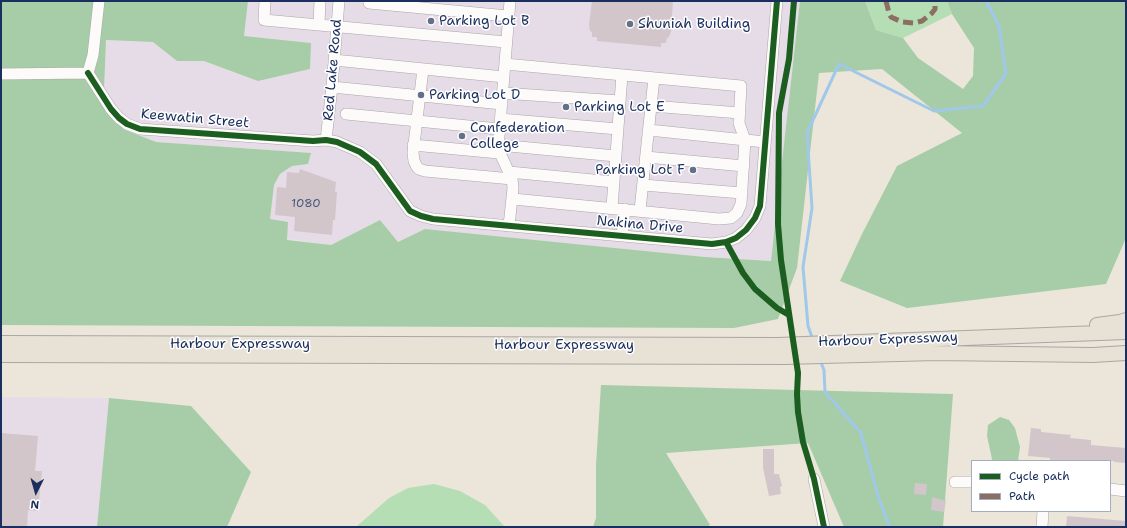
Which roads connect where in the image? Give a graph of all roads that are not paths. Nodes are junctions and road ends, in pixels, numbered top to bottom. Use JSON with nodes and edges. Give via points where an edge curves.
{"nodes":[{"id":1,"x":99,"y":1,"type":"edge"},
{"id":2,"x":265,"y":1,"type":"edge"},
{"id":3,"x":320,"y":1,"type":"edge"},
{"id":4,"x":339,"y":1,"type":"edge"},
{"id":5,"x":510,"y":1,"type":"edge"},
{"id":6,"x":777,"y":1,"type":"edge"},
{"id":7,"x":369,"y":3,"type":"dead end"},
{"id":8,"x":508,"y":16,"type":"junction"},
{"id":9,"x":319,"y":24,"type":"junction"},
{"id":10,"x":337,"y":26,"type":"junction"},
{"id":11,"x":506,"y":42,"type":"junction"},
{"id":12,"x":334,"y":60,"type":"junction"},
{"id":13,"x":505,"y":64,"type":"junction"},
{"id":14,"x":423,"y":69,"type":"junction"},
{"id":15,"x":88,"y":72,"type":"junction"},
{"id":16,"x":1,"y":74,"type":"edge"},
{"id":17,"x":622,"y":75,"type":"junction"},
{"id":18,"x":504,"y":77,"type":"junction"},
{"id":19,"x":654,"y":78,"type":"junction"},
{"id":20,"x":332,"y":87,"type":"junction"},
{"id":21,"x":420,"y":96,"type":"junction"},
{"id":22,"x":502,"y":98,"type":"junction"},
{"id":23,"x":620,"y":101,"type":"junction"},
{"id":24,"x":651,"y":106,"type":"junction"},
{"id":25,"x":346,"y":114,"type":"dead end"},
{"id":26,"x":740,"y":114,"type":"junction"},
{"id":27,"x":417,"y":120,"type":"junction"},
{"id":28,"x":500,"y":124,"type":"junction"},
{"id":29,"x":618,"y":129,"type":"junction"},
{"id":30,"x":649,"y":130,"type":"junction"},
{"id":31,"x":326,"y":140,"type":"junction"},
{"id":32,"x":745,"y":140,"type":"junction"},
{"id":33,"x":765,"y":142,"type":"junction"},
{"id":34,"x":414,"y":145,"type":"junction"},
{"id":35,"x":498,"y":149,"type":"junction"},
{"id":36,"x":616,"y":156,"type":"junction"},
{"id":37,"x":646,"y":157,"type":"junction"},
{"id":38,"x":744,"y":166,"type":"junction"},
{"id":39,"x":510,"y":176,"type":"junction"},
{"id":40,"x":614,"y":182,"type":"junction"},
{"id":41,"x":643,"y":185,"type":"junction"},
{"id":42,"x":742,"y":193,"type":"junction"},
{"id":43,"x":513,"y":199,"type":"junction"},
{"id":44,"x":612,"y":207,"type":"junction"},
{"id":45,"x":625,"y":209,"type":"junction"},
{"id":46,"x":640,"y":210,"type":"junction"},
{"id":47,"x":510,"y":226,"type":"junction"},
{"id":48,"x":622,"y":236,"type":"junction"},
{"id":49,"x":1126,"y":320,"type":"edge"},
{"id":50,"x":1126,"y":332,"type":"edge"},
{"id":51,"x":1011,"y":336,"type":"junction"},
{"id":52,"x":1,"y":344,"type":"edge"},
{"id":53,"x":1126,"y":353,"type":"edge"},
{"id":54,"x":1093,"y":354,"type":"junction"},
{"id":55,"x":1,"y":355,"type":"edge"},
{"id":56,"x":1126,"y":362,"type":"edge"},
{"id":57,"x":814,"y":479,"type":"dead end"},
{"id":58,"x":955,"y":482,"type":"dead end"},
{"id":59,"x":971,"y":482,"type":"edge"},
{"id":60,"x":1111,"y":490,"type":"edge"},
{"id":61,"x":1126,"y":491,"type":"edge"},
{"id":62,"x":1043,"y":512,"type":"edge"},
{"id":63,"x":824,"y":527,"type":"edge"},
{"id":64,"x":1042,"y":527,"type":"edge"}],
"edges":[{"from":1,"to":15,"type":"street","via":[[93,55]]},
{"from":2,"to":9,"type":"street","via":[[264,20]]},
{"from":3,"to":9,"type":"street"},
{"from":4,"to":10,"type":"street","name":"Red Lake Road"},
{"from":5,"to":8,"type":"street"},
{"from":6,"to":33,"type":"street","name":"Nakina Drive"},
{"from":7,"to":8,"type":"street"},
{"from":8,"to":11,"type":"street"},
{"from":9,"to":10,"type":"street"},
{"from":10,"to":11,"type":"street"},
{"from":10,"to":12,"type":"street","name":"Red Lake Road"},
{"from":11,"to":13,"type":"street"},
{"from":12,"to":14,"type":"street"},
{"from":12,"to":20,"type":"street","name":"Red Lake Road"},
{"from":13,"to":17,"type":"street"},
{"from":13,"to":18,"type":"street"},
{"from":14,"to":18,"type":"street"},
{"from":14,"to":21,"type":"street"},
{"from":15,"to":16,"type":"street"},
{"from":15,"to":31,"type":"street","name":"Keewatin Street","via":[[119,118],[140,129]]},
{"from":17,"to":19,"type":"street"},
{"from":17,"to":23,"type":"street"},
{"from":18,"to":22,"type":"street"},
{"from":19,"to":24,"type":"street"},
{"from":19,"to":26,"type":"street","via":[[742,86]]},
{"from":20,"to":21,"type":"street"},
{"from":20,"to":31,"type":"street","name":"Red Lake Road"},
{"from":21,"to":22,"type":"street"},
{"from":21,"to":27,"type":"street"},
{"from":22,"to":23,"type":"street"},
{"from":22,"to":28,"type":"street"},
{"from":23,"to":29,"type":"street"},
{"from":24,"to":26,"type":"street"},
{"from":24,"to":30,"type":"street"},
{"from":25,"to":27,"type":"street"},
{"from":26,"to":32,"type":"street","via":[[739,123]]},
{"from":27,"to":28,"type":"street"},
{"from":27,"to":34,"type":"street"},
{"from":28,"to":29,"type":"street"},
{"from":28,"to":35,"type":"street"},
{"from":29,"to":36,"type":"street"},
{"from":30,"to":32,"type":"street"},
{"from":30,"to":37,"type":"street"},
{"from":31,"to":47,"type":"street","name":"Nakina Drive","via":[[360,152],[376,164],[410,211],[433,219]]},
{"from":32,"to":33,"type":"street"},
{"from":32,"to":38,"type":"street"},
{"from":33,"to":48,"type":"street","name":"Nakina Drive","via":[[760,206],[755,218],[736,238],[712,244]]},
{"from":34,"to":35,"type":"street"},
{"from":34,"to":39,"type":"street","via":[[414,161],[422,170]]},
{"from":35,"to":36,"type":"street"},
{"from":35,"to":39,"type":"street"},
{"from":36,"to":40,"type":"street"},
{"from":37,"to":38,"type":"street"},
{"from":37,"to":41,"type":"street"},
{"from":38,"to":42,"type":"street"},
{"from":39,"to":40,"type":"street"},
{"from":39,"to":43,"type":"street"},
{"from":40,"to":44,"type":"street"},
{"from":41,"to":42,"type":"street"},
{"from":41,"to":46,"type":"street"},
{"from":42,"to":46,"type":"street","via":[[740,210],[726,219]]},
{"from":43,"to":44,"type":"street"},
{"from":43,"to":47,"type":"street"},
{"from":44,"to":45,"type":"street"},
{"from":45,"to":46,"type":"street"},
{"from":45,"to":48,"type":"street"},
{"from":47,"to":48,"type":"street","name":"Nakina Drive"},
{"from":49,"to":51,"type":"main road"},
{"from":50,"to":51,"type":"main road","name":"Harbour Expressway"},
{"from":51,"to":52,"type":"main road","name":"Harbour Expressway","via":[[778,345]]},
{"from":53,"to":54,"type":"main road","name":"Harbour Expressway"},
{"from":54,"to":55,"type":"main road","name":"Harbour Expressway","via":[[936,353],[843,357]]},
{"from":54,"to":56,"type":"main road"},
{"from":57,"to":63,"type":"street"},
{"from":58,"to":59,"type":"street"},
{"from":60,"to":61,"type":"street"},
{"from":62,"to":64,"type":"street"}]}
